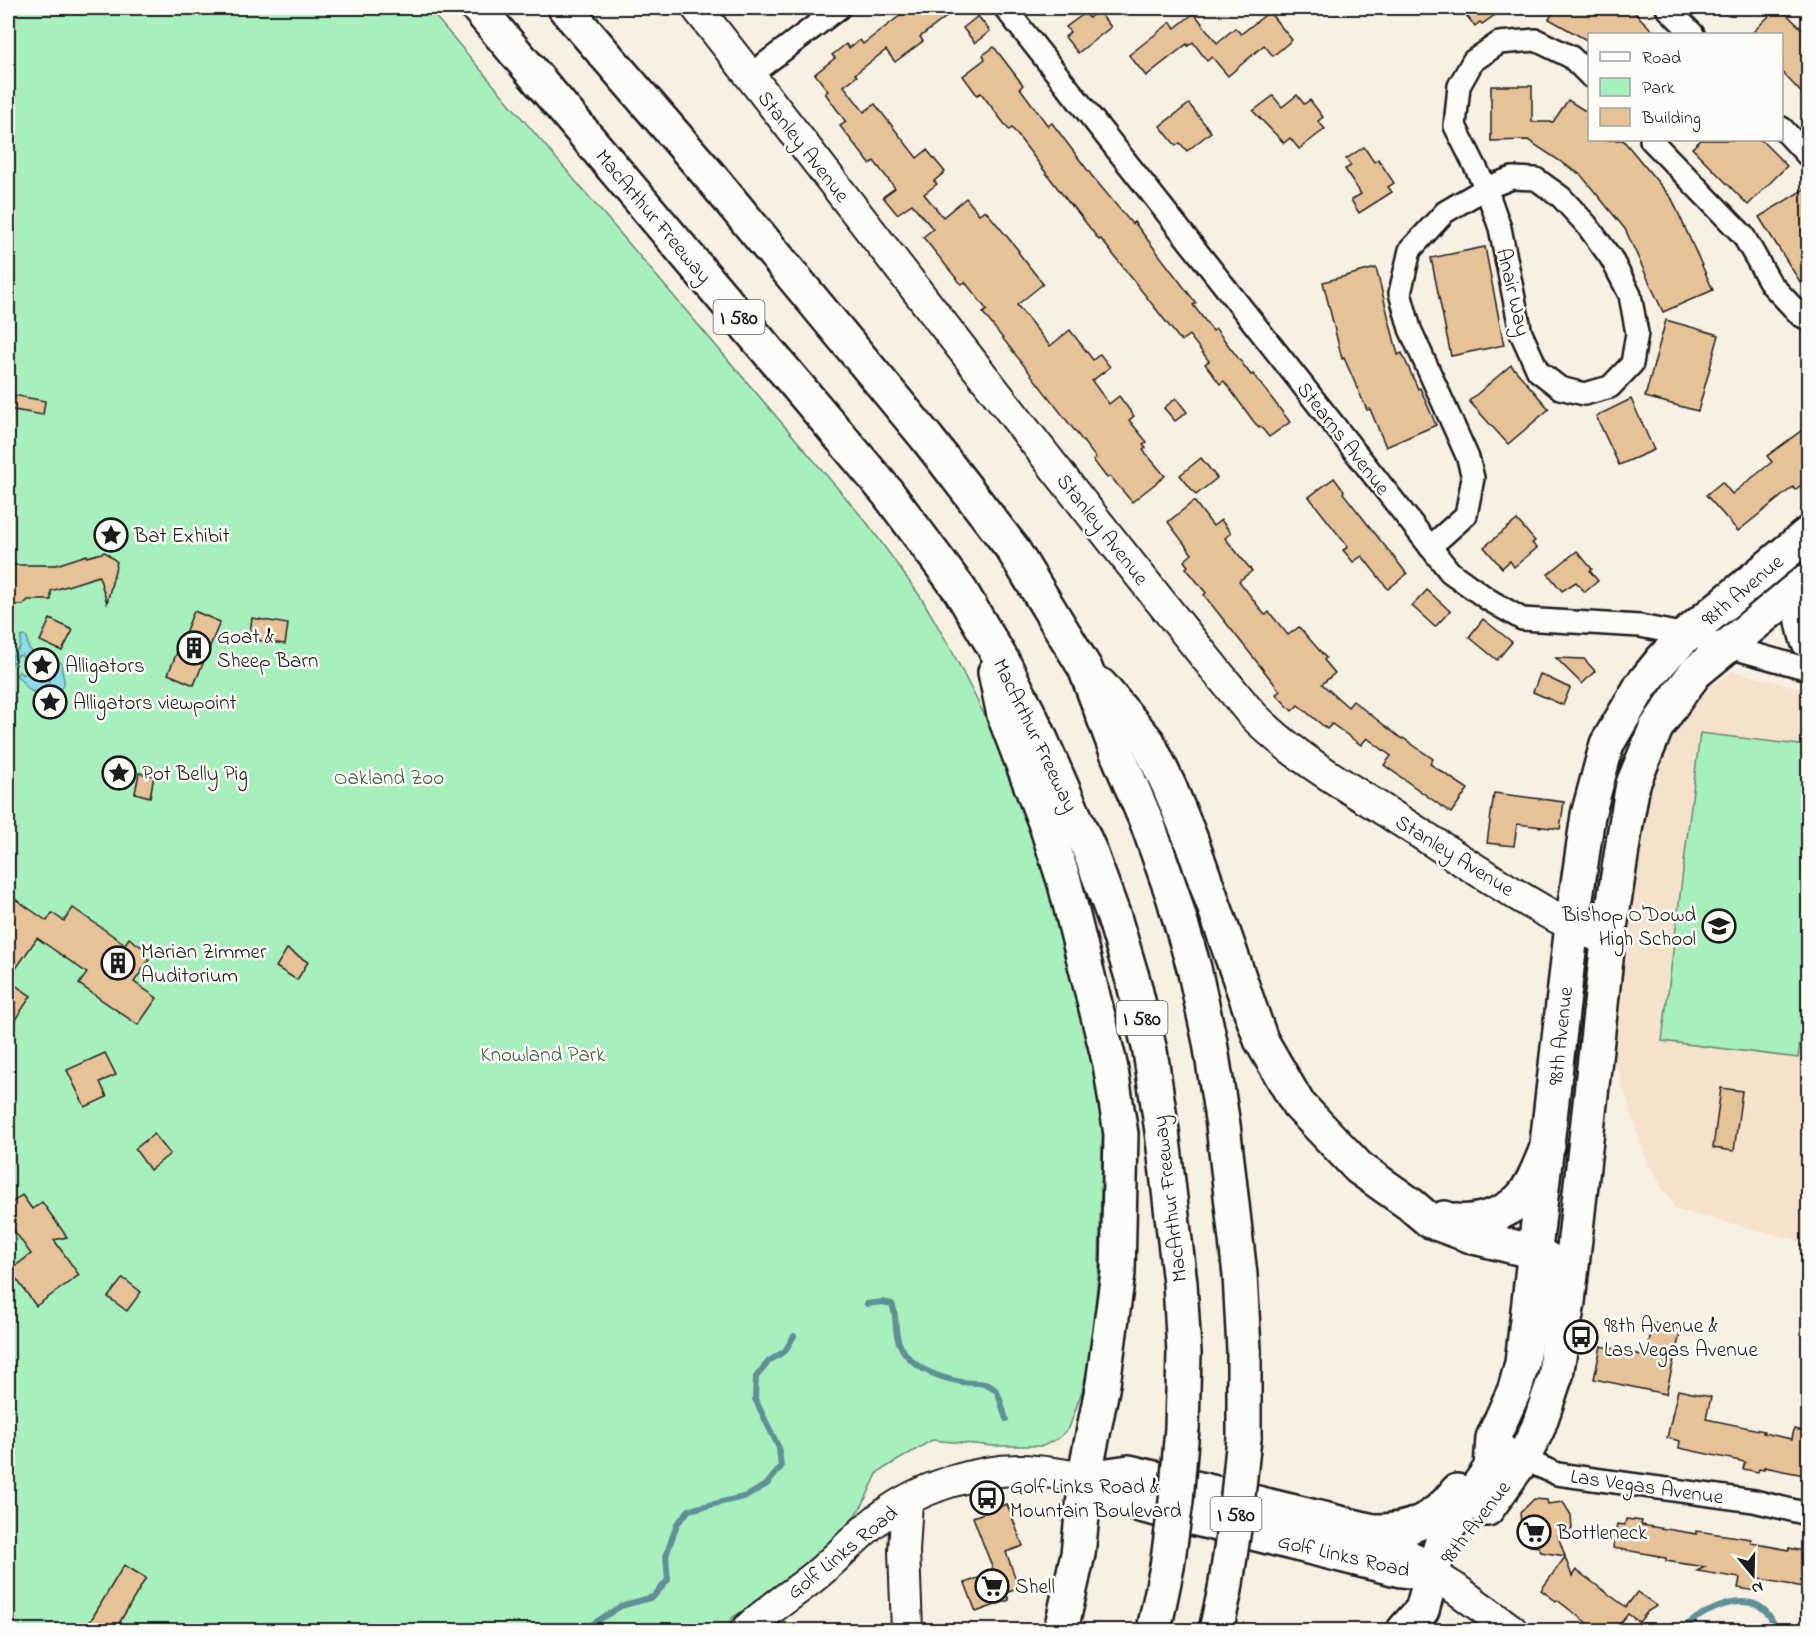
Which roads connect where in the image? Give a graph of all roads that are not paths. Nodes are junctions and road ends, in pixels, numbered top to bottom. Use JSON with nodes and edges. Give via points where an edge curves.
{"nodes":[{"id":1,"x":478,"y":8,"type":"edge"},
{"id":2,"x":565,"y":8,"type":"edge"},
{"id":3,"x":592,"y":8,"type":"edge"},
{"id":4,"x":697,"y":8,"type":"edge"},
{"id":5,"x":839,"y":8,"type":"edge"},
{"id":6,"x":1005,"y":8,"type":"edge"},
{"id":7,"x":1667,"y":8,"type":"edge"},
{"id":8,"x":1692,"y":33,"type":"edge"},
{"id":9,"x":1588,"y":74,"type":"edge"},
{"id":10,"x":750,"y":75,"type":"junction"},
{"id":11,"x":1783,"y":129,"type":"edge"},
{"id":12,"x":1652,"y":141,"type":"edge"},
{"id":13,"x":1809,"y":156,"type":"edge"},
{"id":14,"x":708,"y":175,"type":"junction"},
{"id":15,"x":1486,"y":188,"type":"junction"},
{"id":16,"x":1809,"y":319,"type":"edge"},
{"id":17,"x":1809,"y":534,"type":"edge"},
{"id":18,"x":1430,"y":547,"type":"junction"},
{"id":19,"x":1809,"y":580,"type":"edge"},
{"id":20,"x":1809,"y":590,"type":"edge"},
{"id":21,"x":987,"y":635,"type":"junction"},
{"id":22,"x":1686,"y":635,"type":"junction"},
{"id":23,"x":1809,"y":641,"type":"edge"},
{"id":24,"x":1726,"y":646,"type":"junction"},
{"id":25,"x":1085,"y":668,"type":"junction"},
{"id":26,"x":1809,"y":669,"type":"edge"},
{"id":27,"x":1572,"y":925,"type":"junction"},
{"id":28,"x":1608,"y":940,"type":"junction"},
{"id":29,"x":1548,"y":1146,"type":"junction"},
{"id":30,"x":1410,"y":1204,"type":"junction"},
{"id":31,"x":1535,"y":1252,"type":"junction"},
{"id":32,"x":1556,"y":1375,"type":"junction"},
{"id":33,"x":1493,"y":1438,"type":"junction"},
{"id":34,"x":1523,"y":1459,"type":"junction"},
{"id":35,"x":1087,"y":1478,"type":"junction"},
{"id":36,"x":907,"y":1501,"type":"junction"},
{"id":37,"x":1809,"y":1514,"type":"edge"},
{"id":38,"x":1373,"y":1531,"type":"junction"},
{"id":39,"x":1432,"y":1574,"type":"junction"},
{"id":40,"x":746,"y":1630,"type":"edge"},
{"id":41,"x":907,"y":1630,"type":"edge"},
{"id":42,"x":1061,"y":1630,"type":"edge"},
{"id":43,"x":1154,"y":1630,"type":"edge"},
{"id":44,"x":1216,"y":1630,"type":"edge"},
{"id":45,"x":1404,"y":1630,"type":"edge"},
{"id":46,"x":1512,"y":1630,"type":"edge"}],
"edges":[{"from":1,"to":21,"type":"main road","name":"MacArthur Freeway","number":"I 580","via":[[887,492],[960,590]]},
{"from":2,"to":14,"type":"main road","number":"I 580"},
{"from":3,"to":14,"type":"main road"},
{"from":4,"to":10,"type":"street","name":"Stanley Avenue"},
{"from":5,"to":10,"type":"street"},
{"from":6,"to":18,"type":"street","name":"Stearns Avenue"},
{"from":7,"to":8,"type":"street"},
{"from":9,"to":15,"type":"street","name":"Anair Way","via":[[1571,57],[1536,40],[1499,44],[1473,61],[1459,86],[1455,126]]},
{"from":10,"to":27,"type":"street","name":"Stanley Avenue","via":[[1141,579],[1265,728],[1319,769]]},
{"from":11,"to":13,"type":"street"},
{"from":12,"to":16,"type":"street","via":[[1743,236],[1771,284],[1800,315]]},
{"from":14,"to":25,"type":"main road","number":"I 580","via":[[1005,538]]},
{"from":15,"to":15,"type":"street","name":"Anair Way","via":[[1512,178],[1536,179],[1561,197],[1611,258],[1629,296],[1637,333],[1632,364],[1610,387],[1584,394],[1560,388],[1538,371],[1521,333],[1500,228]]},
{"from":15,"to":18,"type":"street","name":"Anair Way","via":[[1445,212],[1410,250],[1400,293],[1410,329],[1468,458],[1473,478],[1466,515]]},
{"from":17,"to":22,"type":"main road","name":"98th Avenue"},
{"from":18,"to":22,"type":"street","name":"Stearns Avenue","via":[[1450,572],[1522,619],[1640,626]]},
{"from":19,"to":24,"type":"main road","name":"98th Avenue"},
{"from":20,"to":23,"type":"main road","via":[[1802,615]]},
{"from":21,"to":35,"type":"main road","via":[[1004,715],[1065,884],[1110,1064],[1121,1134],[1118,1273]]},
{"from":21,"to":43,"type":"main road","name":"MacArthur Freeway","number":"I 580","bridge":true,"via":[[1036,728],[1089,849],[1114,916],[1150,1051],[1173,1210],[1184,1353],[1176,1501]]},
{"from":22,"to":24,"type":"street","name":"Stearns Avenue"},
{"from":22,"to":27,"type":"main road","name":"98th Avenue","via":[[1641,686],[1607,744],[1588,815]]},
{"from":24,"to":26,"type":"street","name":"Stearns Avenue"},
{"from":24,"to":28,"type":"main road","name":"98th Avenue","via":[[1696,672],[1656,728],[1647,748],[1633,784]]},
{"from":25,"to":30,"type":"main road","via":[[1148,742],[1190,837],[1261,1040],[1299,1104],[1359,1168]]},
{"from":25,"to":44,"type":"main road","number":"I 580","bridge":true,"via":[[1173,896],[1194,968],[1223,1125],[1240,1275],[1244,1438],[1236,1515]]},
{"from":27,"to":28,"type":"street","name":"Stanley Avenue"},
{"from":27,"to":29,"type":"main road","name":"98th Avenue"},
{"from":28,"to":32,"type":"main road","name":"98th Avenue","via":[[1568,1302]]},
{"from":29,"to":30,"type":"main road","via":[[1528,1188],[1500,1213],[1484,1219],[1450,1220]]},
{"from":29,"to":31,"type":"main road","name":"98th Avenue"},
{"from":30,"to":31,"type":"main road","via":[[1440,1225]]},
{"from":31,"to":32,"type":"main road","via":[[1549,1260],[1557,1271]]},
{"from":31,"to":33,"type":"main road","name":"98th Avenue","via":[[1522,1363]]},
{"from":32,"to":34,"type":"main road","name":"98th Avenue"},
{"from":33,"to":34,"type":"street","name":"Las Vegas Avenue"},
{"from":33,"to":38,"type":"main road","via":[[1453,1496],[1433,1515],[1409,1528]]},
{"from":33,"to":39,"type":"main road","name":"98th Avenue","via":[[1491,1468],[1445,1532]]},
{"from":34,"to":37,"type":"street","name":"Las Vegas Avenue","via":[[1557,1474],[1754,1501]]},
{"from":34,"to":39,"type":"main road","name":"98th Avenue","via":[[1459,1549]]},
{"from":35,"to":36,"type":"street","name":"Golf Links Road","via":[[1024,1470],[992,1472],[934,1488]]},
{"from":35,"to":38,"type":"main road","name":"Golf Links Road","via":[[1130,1472]]},
{"from":35,"to":39,"type":"main road","name":"Golf Links Road","via":[[1128,1502],[1390,1568]]},
{"from":35,"to":42,"type":"main road","via":[[1078,1554]]},
{"from":36,"to":40,"type":"street","name":"Golf Links Road","via":[[882,1515]]},
{"from":36,"to":41,"type":"street"},
{"from":38,"to":39,"type":"main road","name":"Golf Links Road"},
{"from":39,"to":45,"type":"main road","via":[[1422,1610]]},
{"from":39,"to":46,"type":"street","name":"Golf Links Road"}]}
